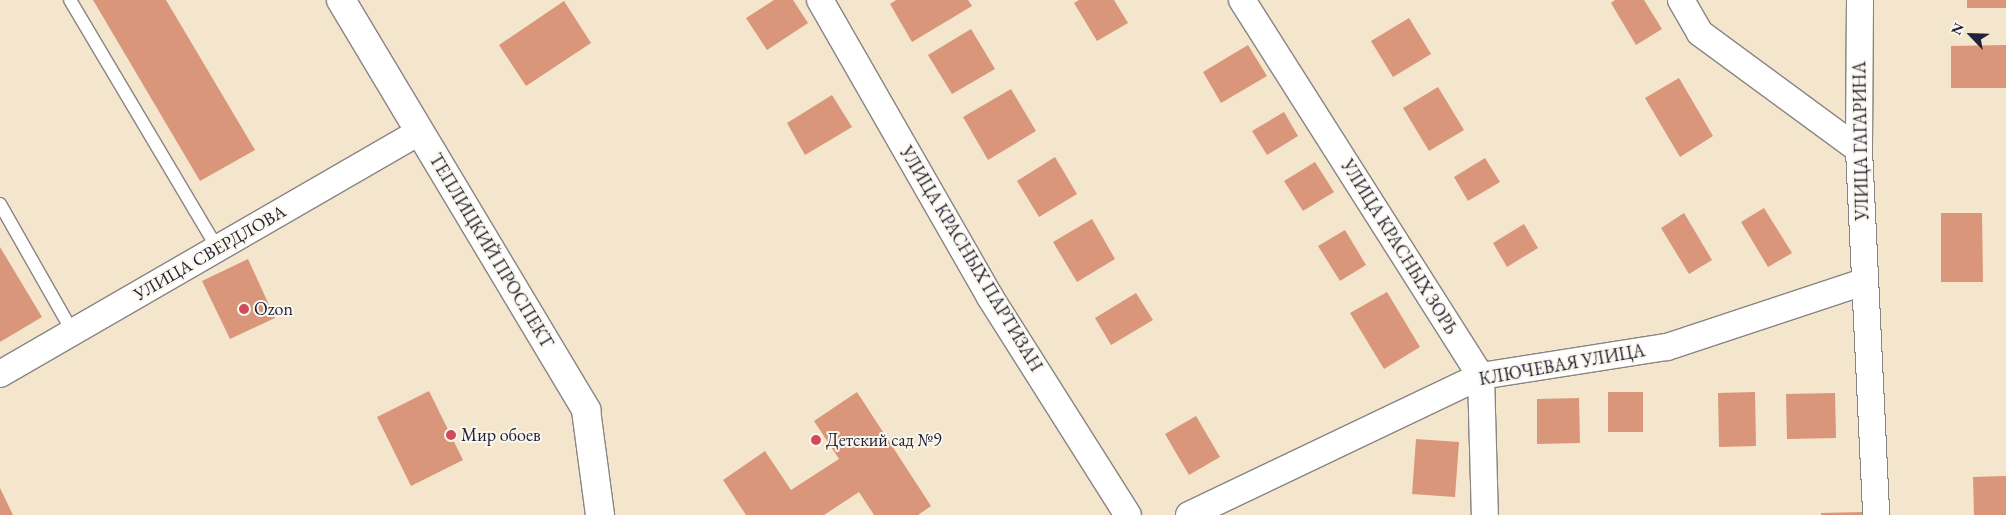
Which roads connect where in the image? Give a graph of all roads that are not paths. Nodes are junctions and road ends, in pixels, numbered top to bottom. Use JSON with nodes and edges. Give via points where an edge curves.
{"nodes":[{"id":1,"x":70,"y":0,"type":"edge"},
{"id":2,"x":341,"y":0,"type":"edge"},
{"id":3,"x":820,"y":0,"type":"edge"},
{"id":4,"x":1242,"y":0,"type":"edge"},
{"id":5,"x":1681,"y":0,"type":"edge"},
{"id":6,"x":1860,"y":0,"type":"edge"},
{"id":7,"x":420,"y":132,"type":"junction"},
{"id":8,"x":1859,"y":150,"type":"junction"},
{"id":9,"x":0,"y":204,"type":"edge"},
{"id":10,"x":218,"y":249,"type":"junction"},
{"id":11,"x":1864,"y":282,"type":"junction"},
{"id":12,"x":72,"y":331,"type":"junction"},
{"id":13,"x":0,"y":374,"type":"edge"},
{"id":14,"x":1481,"y":376,"type":"junction"},
{"id":15,"x":600,"y":515,"type":"edge"},
{"id":16,"x":1128,"y":515,"type":"edge"},
{"id":17,"x":1189,"y":515,"type":"edge"},
{"id":18,"x":1485,"y":515,"type":"edge"},
{"id":19,"x":1876,"y":515,"type":"edge"}],
"edges":[{"from":1,"to":10,"type":"lane"},
{"from":2,"to":7,"type":"main road","name":"ТЕПЛИЦКИЙ ПРОСПЕКТ"},
{"from":3,"to":16,"type":"street","name":"УЛИЦА КРАСНЫХ ПАРТИЗАН","via":[[990,297]]},
{"from":4,"to":14,"type":"street","name":"УЛИЦА КРАСНЫХ ЗОРЬ"},
{"from":5,"to":8,"type":"street","via":[[1700,32]]},
{"from":6,"to":8,"type":"street","name":"УЛИЦА ГАГАРИНА"},
{"from":7,"to":10,"type":"street","name":"УЛИЦА СВЕРДЛОВА"},
{"from":7,"to":15,"type":"main road","name":"ТЕПЛИЦКИЙ ПРОСПЕКТ","via":[[586,410]]},
{"from":8,"to":11,"type":"street","name":"УЛИЦА ГАГАРИНА"},
{"from":9,"to":12,"type":"lane"},
{"from":10,"to":12,"type":"street","name":"УЛИЦА СВЕРДЛОВА"},
{"from":11,"to":14,"type":"street","name":"КЛЮЧЕВАЯ УЛИЦА","via":[[1666,347]]},
{"from":11,"to":19,"type":"street","name":"УЛИЦА ГАГАРИНА"},
{"from":12,"to":13,"type":"street","name":"УЛИЦА СВЕРДЛОВА"},
{"from":14,"to":17,"type":"street","name":"КЛЮЧЕВАЯ УЛИЦА"},
{"from":14,"to":18,"type":"street"}]}
